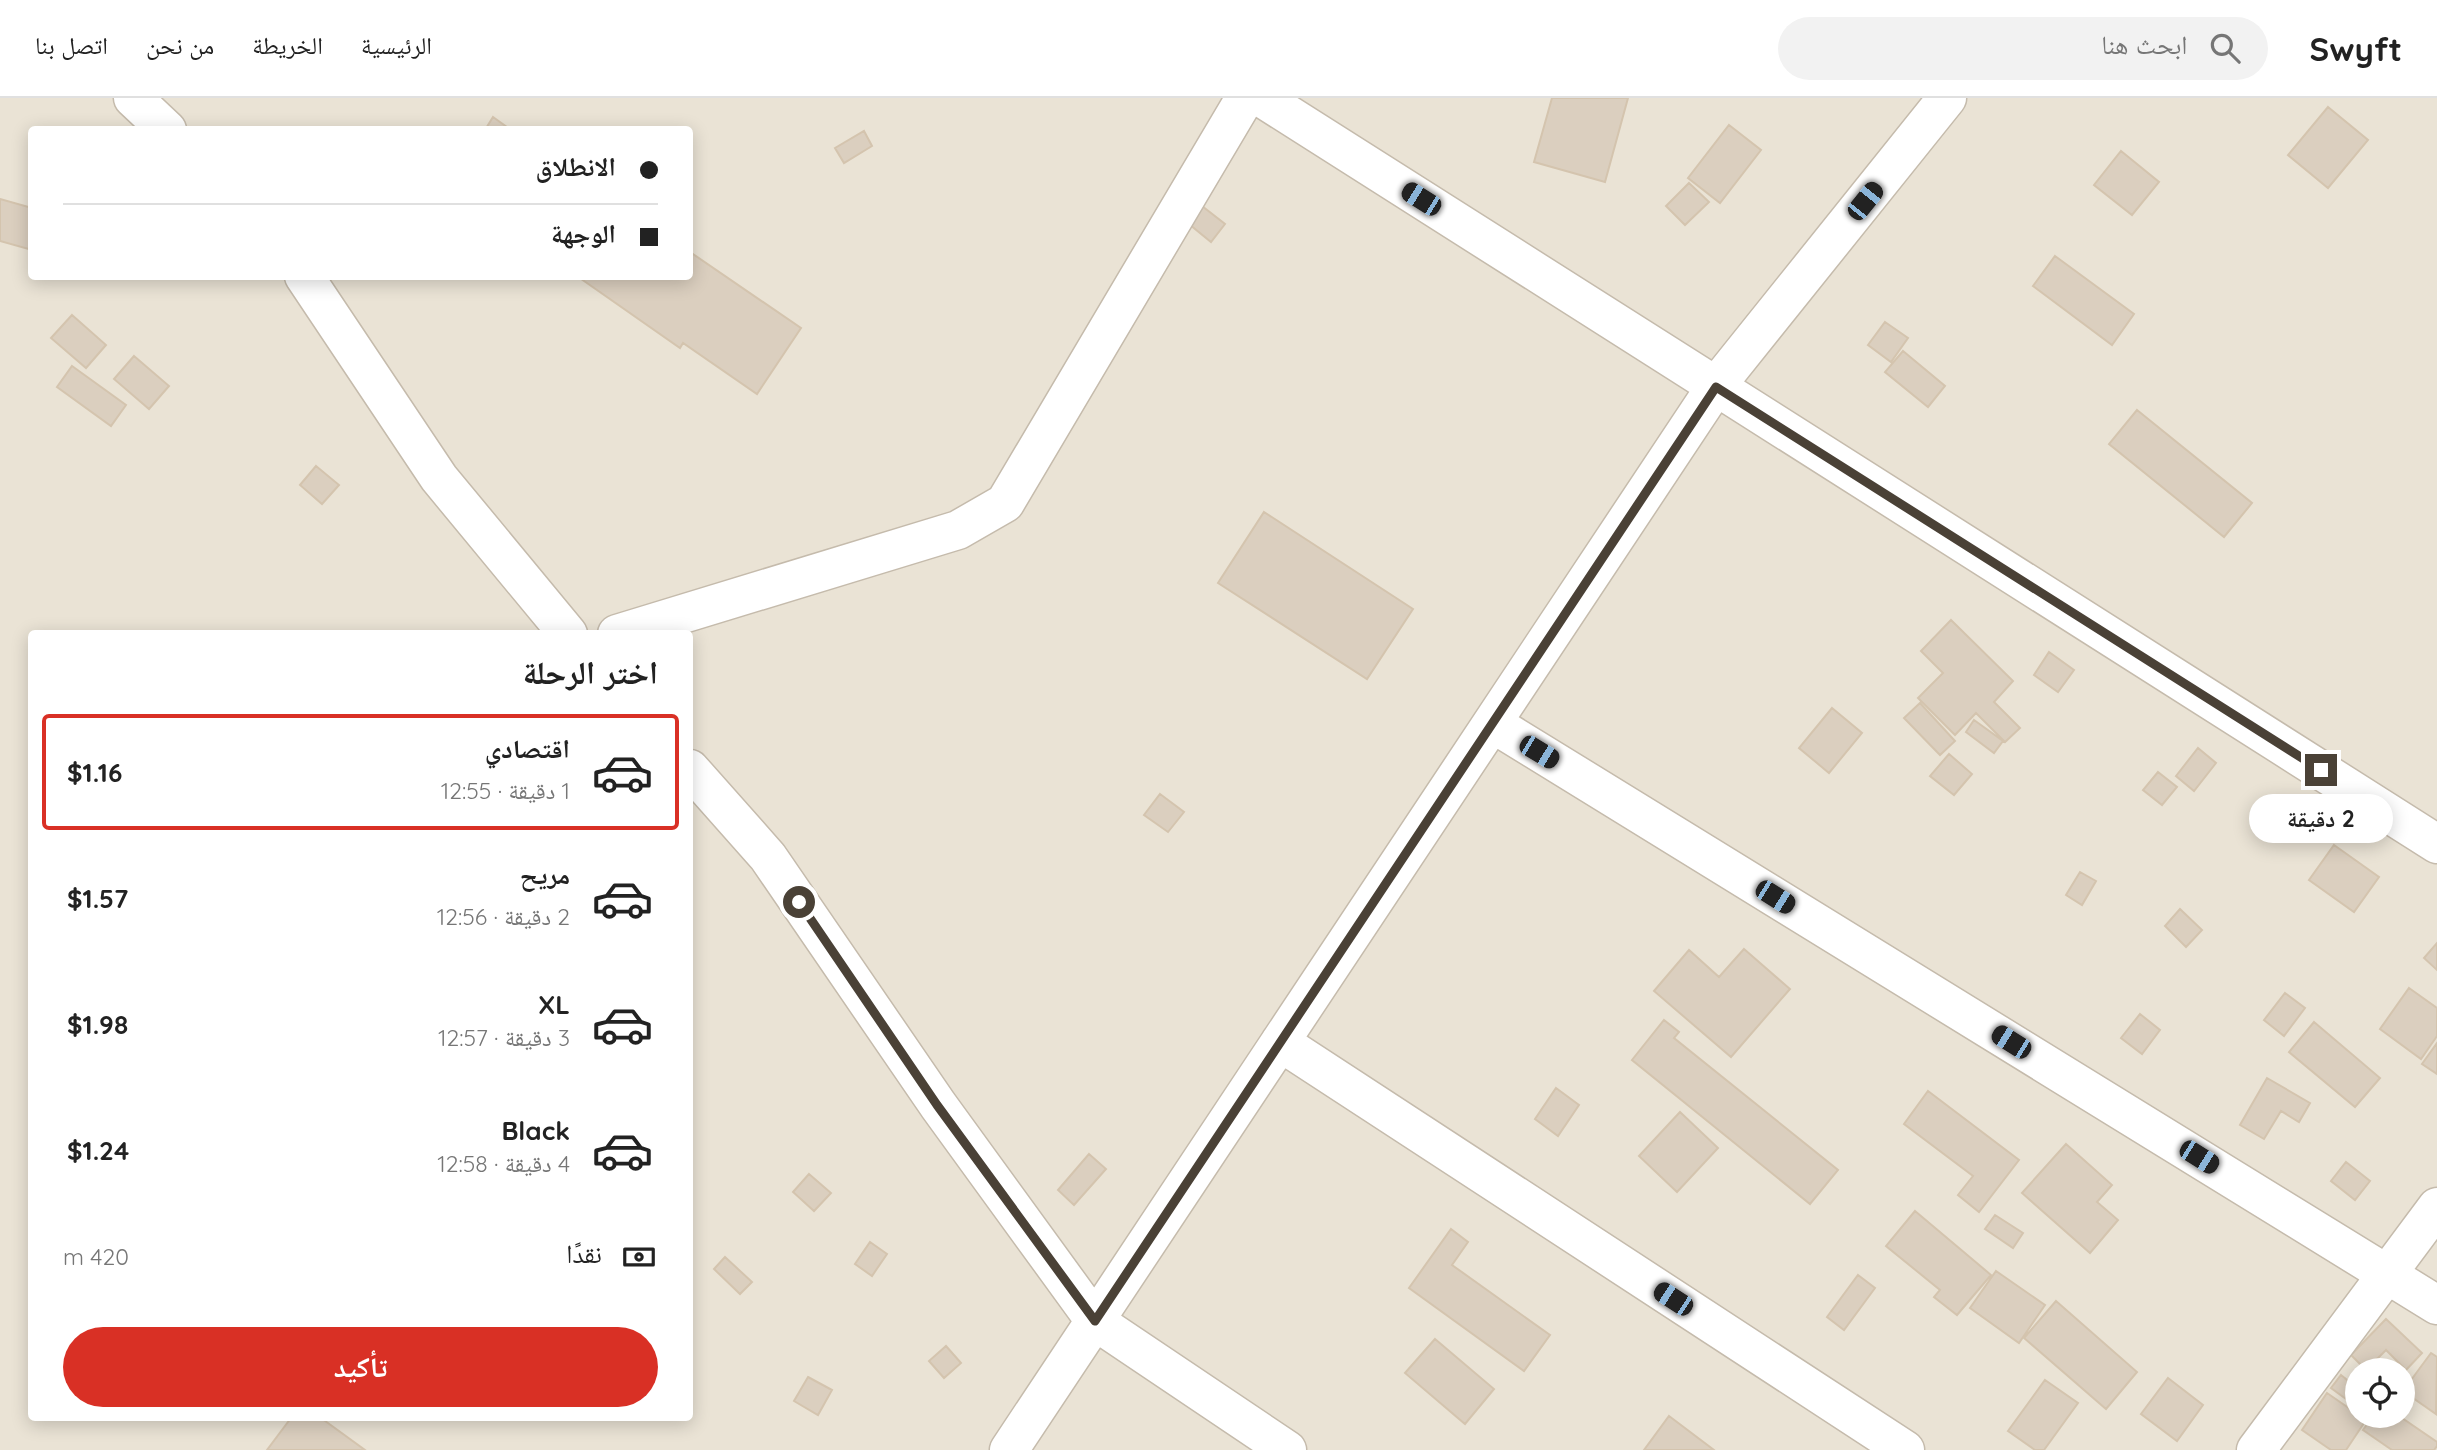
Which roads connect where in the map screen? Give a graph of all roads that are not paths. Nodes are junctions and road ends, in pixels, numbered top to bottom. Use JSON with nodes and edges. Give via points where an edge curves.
{"nodes":[{"id":1,"x":133,"y":98,"type":"edge"},
{"id":2,"x":1245,"y":98,"type":"edge"},
{"id":3,"x":1262,"y":98,"type":"edge"},
{"id":4,"x":1947,"y":98,"type":"edge"},
{"id":5,"x":163,"y":126,"type":"edge"},
{"id":6,"x":307,"y":280,"type":"edge"},
{"id":7,"x":1716,"y":387,"type":"junction"},
{"id":8,"x":565,"y":630,"type":"edge"},
{"id":9,"x":630,"y":630,"type":"edge"},
{"id":10,"x":1492,"y":723,"type":"junction"},
{"id":11,"x":693,"y":772,"type":"edge"},
{"id":12,"x":2437,"y":844,"type":"edge"},
{"id":13,"x":1280,"y":1042,"type":"junction"},
{"id":14,"x":2437,"y":1207,"type":"edge"},
{"id":15,"x":2388,"y":1273,"type":"junction"},
{"id":16,"x":2437,"y":1305,"type":"edge"},
{"id":17,"x":1095,"y":1321,"type":"junction"},
{"id":18,"x":1009,"y":1450,"type":"edge"},
{"id":19,"x":1287,"y":1450,"type":"edge"},
{"id":20,"x":1905,"y":1450,"type":"edge"},
{"id":21,"x":2256,"y":1450,"type":"edge"}],
"edges":[{"from":1,"to":5,"type":"street"},
{"from":2,"to":9,"type":"street","via":[[1005,503],[958,530]]},
{"from":3,"to":7,"type":"street"},
{"from":4,"to":7,"type":"street"},
{"from":6,"to":8,"type":"street","via":[[439,478]]},
{"from":7,"to":10,"type":"street"},
{"from":7,"to":12,"type":"street"},
{"from":10,"to":13,"type":"street"},
{"from":10,"to":15,"type":"street"},
{"from":11,"to":17,"type":"street","via":[[768,857],[937,1105]]},
{"from":13,"to":17,"type":"street"},
{"from":13,"to":20,"type":"street"},
{"from":14,"to":15,"type":"street"},
{"from":15,"to":16,"type":"street"},
{"from":15,"to":21,"type":"street"},
{"from":17,"to":18,"type":"street"},
{"from":17,"to":19,"type":"street"}]}
